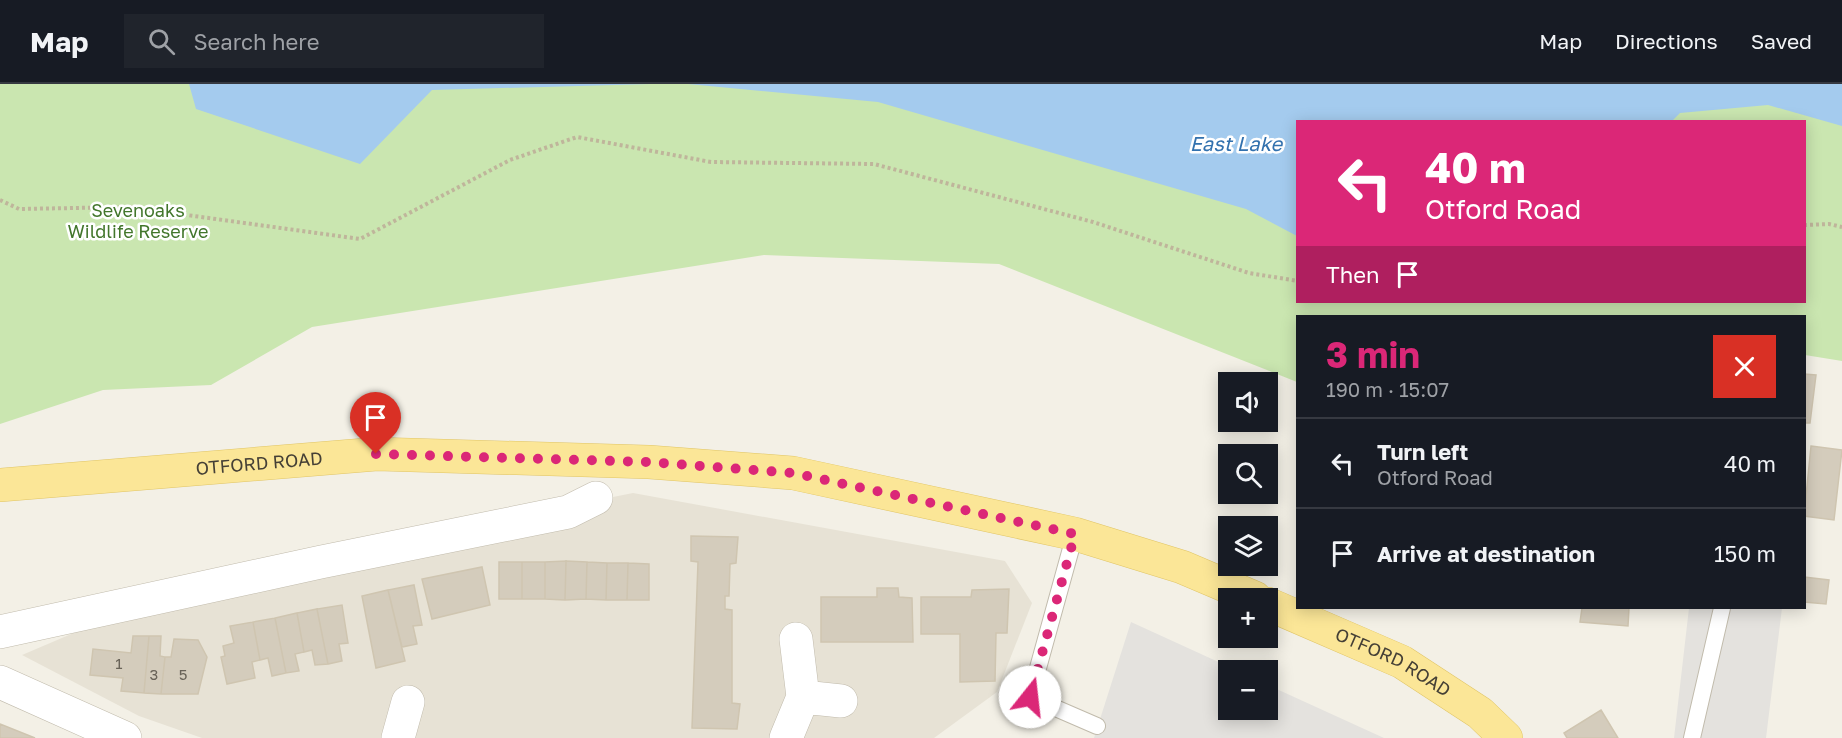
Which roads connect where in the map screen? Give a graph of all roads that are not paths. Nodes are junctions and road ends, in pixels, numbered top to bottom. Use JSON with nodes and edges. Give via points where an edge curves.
{"nodes":[{"id":1,"x":0,"y":485,"type":"edge"},
{"id":2,"x":596,"y":498,"type":"dead end"},
{"id":3,"x":1075,"y":534,"type":"junction"},
{"id":4,"x":1231,"y":588,"type":"edge"},
{"id":5,"x":1278,"y":608,"type":"edge"},
{"id":6,"x":1722,"y":609,"type":"edge"},
{"id":7,"x":0,"y":632,"type":"edge"},
{"id":8,"x":796,"y":639,"type":"dead end"},
{"id":9,"x":0,"y":682,"type":"edge"},
{"id":10,"x":803,"y":697,"type":"junction"},
{"id":11,"x":841,"y":701,"type":"dead end"},
{"id":12,"x":408,"y":702,"type":"dead end"},
{"id":13,"x":1097,"y":726,"type":"dead end"},
{"id":14,"x":125,"y":738,"type":"edge"},
{"id":15,"x":398,"y":738,"type":"edge"},
{"id":16,"x":786,"y":738,"type":"edge"},
{"id":17,"x":1506,"y":738,"type":"edge"},
{"id":18,"x":1692,"y":738,"type":"edge"}],
"edges":[{"from":1,"to":3,"type":"main road","name":"OTFORD ROAD","via":[[376,454],[649,462],[793,473]]},
{"from":2,"to":7,"type":"street","via":[[568,512]]},
{"from":3,"to":4,"type":"main road","name":"OTFORD ROAD","via":[[1182,567]]},
{"from":3,"to":13,"type":"lane","via":[[1030,697]]},
{"from":5,"to":17,"type":"main road","name":"OTFORD ROAD","via":[[1402,662],[1480,714]]},
{"from":6,"to":18,"type":"lane"},
{"from":8,"to":10,"type":"street"},
{"from":9,"to":14,"type":"street"},
{"from":10,"to":11,"type":"street"},
{"from":10,"to":16,"type":"street"},
{"from":12,"to":15,"type":"street"}]}
